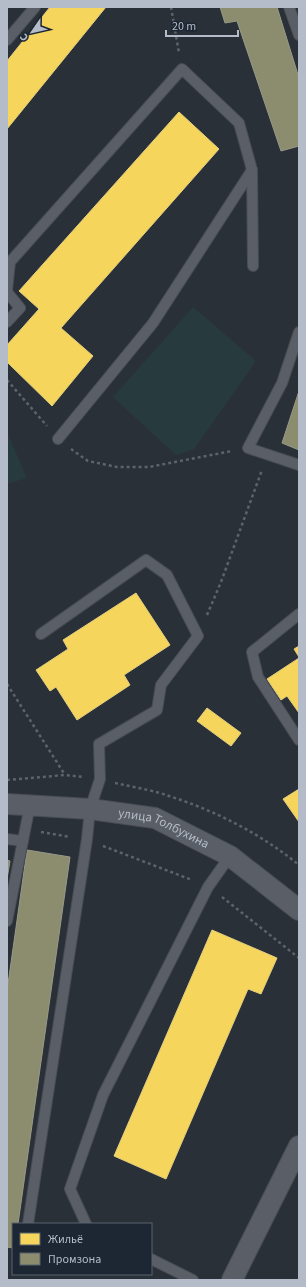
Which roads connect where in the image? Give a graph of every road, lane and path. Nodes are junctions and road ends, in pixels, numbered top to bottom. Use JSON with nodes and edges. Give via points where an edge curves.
{"nodes":[{"id":1,"x":35,"y":7,"type":"edge"},
{"id":2,"x":171,"y":7,"type":"edge"},
{"id":3,"x":289,"y":7,"type":"edge"},
{"id":4,"x":299,"y":35,"type":"edge"},
{"id":5,"x":7,"y":40,"type":"edge"},
{"id":6,"x":182,"y":69,"type":"junction"},
{"id":7,"x":252,"y":170,"type":"junction"},
{"id":8,"x":9,"y":263,"type":"edge"},
{"id":9,"x":253,"y":266,"type":"dead end"},
{"id":10,"x":7,"y":290,"type":"edge"},
{"id":11,"x":7,"y":322,"type":"edge"},
{"id":12,"x":299,"y":332,"type":"edge"},
{"id":13,"x":7,"y":380,"type":"edge"},
{"id":14,"x":58,"y":439,"type":"junction"},
{"id":15,"x":248,"y":448,"type":"junction"},
{"id":16,"x":267,"y":454,"type":"junction"},
{"id":17,"x":299,"y":465,"type":"edge"},
{"id":18,"x":299,"y":614,"type":"edge"},
{"id":19,"x":41,"y":634,"type":"dead end"},
{"id":20,"x":198,"y":636,"type":"junction"},
{"id":21,"x":7,"y":684,"type":"edge"},
{"id":22,"x":299,"y":740,"type":"edge"},
{"id":23,"x":65,"y":775,"type":"dead end"},
{"id":24,"x":7,"y":804,"type":"edge"},
{"id":25,"x":30,"y":805,"type":"junction"},
{"id":26,"x":90,"y":809,"type":"junction"},
{"id":27,"x":25,"y":830,"type":"junction"},
{"id":28,"x":7,"y":839,"type":"edge"},
{"id":29,"x":87,"y":839,"type":"junction"},
{"id":30,"x":23,"y":841,"type":"junction"},
{"id":31,"x":230,"y":856,"type":"junction"},
{"id":32,"x":208,"y":887,"type":"junction"},
{"id":33,"x":299,"y":910,"type":"edge"},
{"id":34,"x":7,"y":921,"type":"edge"},
{"id":35,"x":299,"y":958,"type":"edge"},
{"id":36,"x":299,"y":1146,"type":"edge"},
{"id":37,"x":28,"y":1223,"type":"edge"},
{"id":38,"x":86,"y":1223,"type":"edge"},
{"id":39,"x":152,"y":1259,"type":"edge"},
{"id":40,"x":194,"y":1280,"type":"edge"},
{"id":41,"x":232,"y":1280,"type":"edge"}],
"edges":[{"from":1,"to":5,"type":"lane"},
{"from":2,"to":6,"type":"path"},
{"from":3,"to":4,"type":"lane"},
{"from":6,"to":7,"type":"lane","via":[[239,123]]},
{"from":6,"to":8,"type":"lane"},
{"from":7,"to":9,"type":"lane"},
{"from":7,"to":14,"type":"lane","via":[[153,323]]},
{"from":8,"to":10,"type":"lane"},
{"from":10,"to":11,"type":"lane","via":[[20,308]]},
{"from":12,"to":15,"type":"lane","via":[[282,383]]},
{"from":13,"to":14,"type":"path"},
{"from":14,"to":15,"type":"path","via":[[88,461],[117,467],[149,467]]},
{"from":15,"to":16,"type":"lane"},
{"from":16,"to":17,"type":"lane"},
{"from":16,"to":20,"type":"path","via":[[221,582]]},
{"from":18,"to":22,"type":"lane","via":[[252,652],[258,677]]},
{"from":19,"to":20,"type":"lane","via":[[146,560],[167,575]]},
{"from":20,"to":26,"type":"lane","via":[[161,686],[157,710],[99,744],[100,780]]},
{"from":21,"to":23,"type":"path"},
{"from":24,"to":25,"type":"street","name":"улица Толбухина"},
{"from":25,"to":26,"type":"street","name":"улица Толбухина"},
{"from":25,"to":27,"type":"lane"},
{"from":26,"to":29,"type":"lane"},
{"from":26,"to":31,"type":"street","name":"улица Толбухина","via":[[155,818]]},
{"from":27,"to":29,"type":"path"},
{"from":27,"to":30,"type":"lane"},
{"from":28,"to":30,"type":"lane"},
{"from":29,"to":32,"type":"path"},
{"from":29,"to":37,"type":"lane"},
{"from":30,"to":34,"type":"lane"},
{"from":31,"to":32,"type":"lane"},
{"from":31,"to":33,"type":"street","name":"улица Толбухина"},
{"from":32,"to":35,"type":"path"},
{"from":32,"to":38,"type":"lane","via":[[103,1095],[70,1188]]},
{"from":36,"to":41,"type":"street"},
{"from":39,"to":40,"type":"lane"}]}
